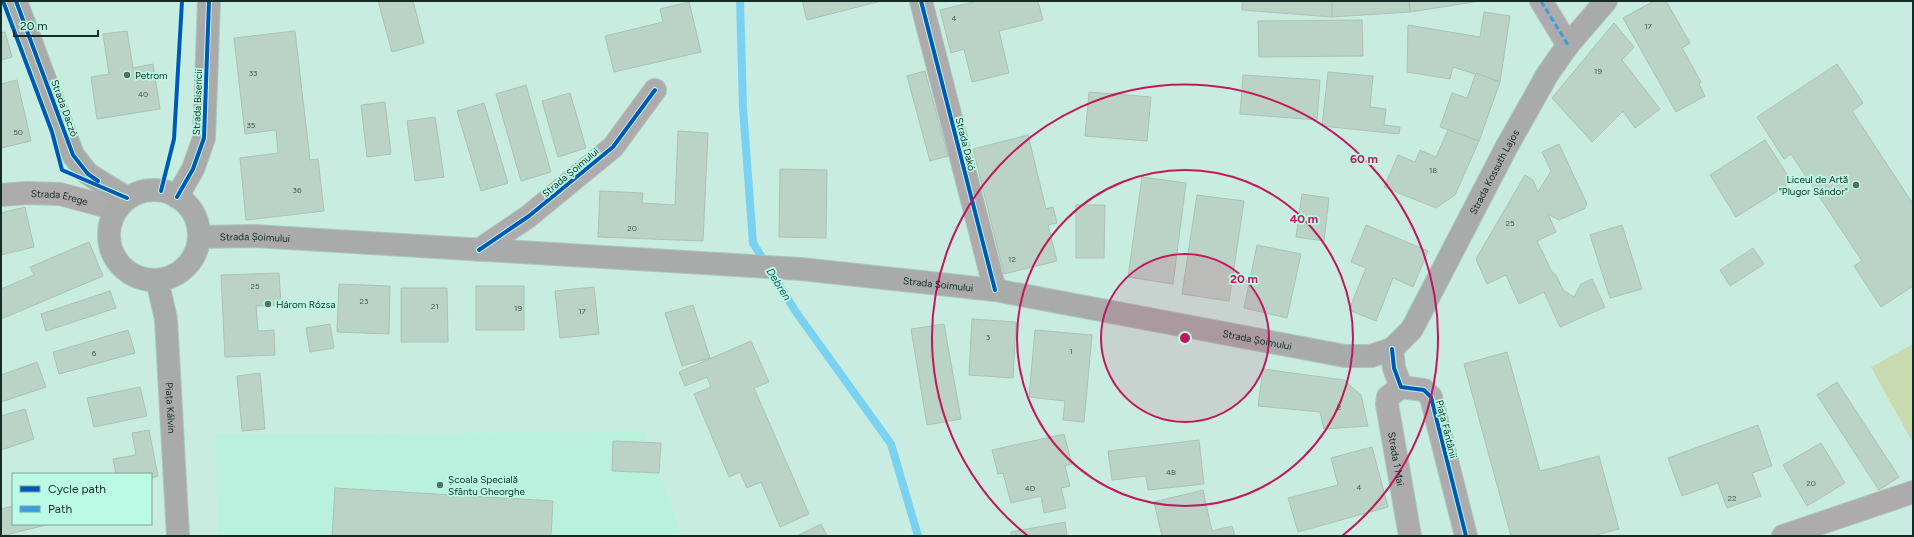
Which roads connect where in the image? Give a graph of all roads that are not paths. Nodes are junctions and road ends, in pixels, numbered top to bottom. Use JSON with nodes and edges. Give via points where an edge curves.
{"nodes":[{"id":1,"x":16,"y":1,"type":"edge"},
{"id":2,"x":209,"y":1,"type":"edge"},
{"id":3,"x":921,"y":1,"type":"edge"},
{"id":4,"x":1541,"y":1,"type":"edge"},
{"id":5,"x":1606,"y":1,"type":"edge"},
{"id":6,"x":1568,"y":44,"type":"junction"},
{"id":7,"x":655,"y":90,"type":"dead end"},
{"id":8,"x":1,"y":195,"type":"edge"},
{"id":9,"x":177,"y":197,"type":"junction"},
{"id":10,"x":122,"y":204,"type":"junction"},
{"id":11,"x":199,"y":237,"type":"junction"},
{"id":12,"x":479,"y":250,"type":"junction"},
{"id":13,"x":157,"y":280,"type":"junction"},
{"id":14,"x":995,"y":290,"type":"junction"},
{"id":15,"x":1392,"y":348,"type":"junction"},
{"id":16,"x":1400,"y":387,"type":"junction"},
{"id":17,"x":1913,"y":492,"type":"edge"},
{"id":18,"x":178,"y":536,"type":"edge"},
{"id":19,"x":1410,"y":536,"type":"edge"},
{"id":20,"x":1466,"y":536,"type":"edge"},
{"id":21,"x":1782,"y":536,"type":"edge"}],
"edges":[{"from":1,"to":10,"type":"main road","name":"Strada Daczó","via":[[73,154],[88,174]]},
{"from":2,"to":9,"type":"main road","name":"Strada Bisericii","via":[[204,138],[193,169]]},
{"from":3,"to":14,"type":"street","name":"Strada Dakó"},
{"from":4,"to":6,"type":"street"},
{"from":5,"to":6,"type":"main road","name":"Strada Kossuth Lajos"},
{"from":6,"to":15,"type":"main road","name":"Strada Kossuth Lajos","via":[[1506,148],[1412,329]]},
{"from":7,"to":12,"type":"street","name":"Strada Șoimului","via":[[613,148],[529,216]]},
{"from":8,"to":10,"type":"street","name":"Strada Erege","via":[[60,194]]},
{"from":9,"to":10,"type":"main road","via":[[162,191],[150,190],[138,192]]},
{"from":9,"to":11,"type":"main road","via":[[193,214],[198,225]]},
{"from":10,"to":13,"type":"main road","via":[[110,222],[108,236],[111,251],[118,264],[129,273],[142,279]]},
{"from":11,"to":12,"type":"main road","name":"Strada Șoimului","via":[[254,236]]},
{"from":11,"to":13,"type":"main road","via":[[190,262],[169,278]]},
{"from":12,"to":14,"type":"main road","name":"Strada Șoimului","via":[[801,269]]},
{"from":13,"to":18,"type":"main road","name":"Piața Kálvin","via":[[166,319]]},
{"from":14,"to":15,"type":"main road","name":"Strada Șoimului","via":[[1345,356],[1371,356]]},
{"from":15,"to":16,"type":"street","via":[[1394,368]]},
{"from":16,"to":19,"type":"street","name":"Strada 1 Mai","via":[[1388,397],[1387,404]]},
{"from":16,"to":20,"type":"street","name":"Piața Fântânii","via":[[1424,390],[1431,397]]},
{"from":17,"to":21,"type":"street"}]}
